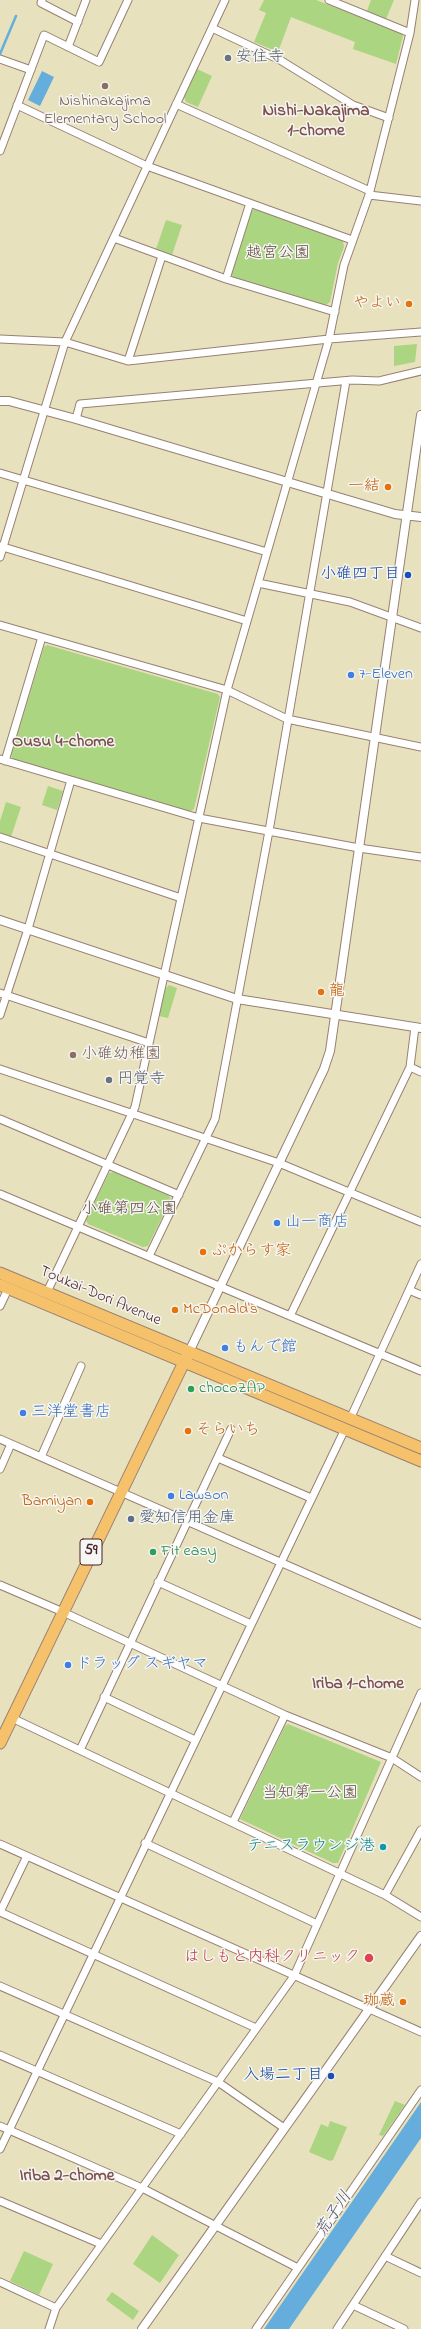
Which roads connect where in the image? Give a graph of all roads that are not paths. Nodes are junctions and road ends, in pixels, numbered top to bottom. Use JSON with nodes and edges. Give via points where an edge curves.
{"nodes":[{"id":1,"x":42,"y":0,"type":"edge"},
{"id":2,"x":86,"y":0,"type":"edge"},
{"id":3,"x":128,"y":0,"type":"edge"},
{"id":4,"x":225,"y":0,"type":"edge"},
{"id":5,"x":329,"y":0,"type":"edge"},
{"id":6,"x":415,"y":0,"type":"edge"},
{"id":7,"x":78,"y":22,"type":"junction"},
{"id":8,"x":212,"y":28,"type":"junction"},
{"id":9,"x":410,"y":33,"type":"junction"},
{"id":10,"x":68,"y":47,"type":"junction"},
{"id":11,"x":0,"y":59,"type":"edge"},
{"id":12,"x":31,"y":70,"type":"junction"},
{"id":13,"x":176,"y":104,"type":"junction"},
{"id":14,"x":17,"y":105,"type":"junction"},
{"id":15,"x":389,"y":118,"type":"junction"},
{"id":16,"x":0,"y":151,"type":"edge"},
{"id":17,"x":147,"y":166,"type":"junction"},
{"id":18,"x":369,"y":193,"type":"junction"},
{"id":19,"x":421,"y":201,"type":"edge"},
{"id":20,"x":250,"y":203,"type":"junction"},
{"id":21,"x":114,"y":238,"type":"junction"},
{"id":22,"x":352,"y":240,"type":"junction"},
{"id":23,"x":162,"y":256,"type":"junction"},
{"id":24,"x":226,"y":279,"type":"junction"},
{"id":25,"x":335,"y":312,"type":"junction"},
{"id":26,"x":421,"y":332,"type":"edge"},
{"id":27,"x":0,"y":338,"type":"edge"},
{"id":28,"x":329,"y":339,"type":"junction"},
{"id":29,"x":65,"y":342,"type":"junction"},
{"id":30,"x":128,"y":361,"type":"junction"},
{"id":31,"x":421,"y":371,"type":"edge"},
{"id":32,"x":346,"y":381,"type":"junction"},
{"id":33,"x":317,"y":384,"type":"junction"},
{"id":34,"x":0,"y":401,"type":"edge"},
{"id":35,"x":44,"y":410,"type":"junction"},
{"id":36,"x":421,"y":415,"type":"edge"},
{"id":37,"x":76,"y":419,"type":"junction"},
{"id":38,"x":0,"y":473,"type":"edge"},
{"id":39,"x":22,"y":480,"type":"junction"},
{"id":40,"x":288,"y":482,"type":"junction"},
{"id":41,"x":326,"y":494,"type":"junction"},
{"id":42,"x":407,"y":515,"type":"junction"},
{"id":43,"x":421,"y":517,"type":"edge"},
{"id":44,"x":2,"y":547,"type":"edge"},
{"id":45,"x":267,"y":552,"type":"junction"},
{"id":46,"x":0,"y":557,"type":"edge"},
{"id":47,"x":258,"y":583,"type":"junction"},
{"id":48,"x":310,"y":593,"type":"junction"},
{"id":49,"x":392,"y":618,"type":"junction"},
{"id":50,"x":247,"y":621,"type":"junction"},
{"id":51,"x":0,"y":625,"type":"edge"},
{"id":52,"x":421,"y":628,"type":"edge"},
{"id":53,"x":42,"y":637,"type":"junction"},
{"id":54,"x":227,"y":690,"type":"junction"},
{"id":55,"x":287,"y":719,"type":"junction"},
{"id":56,"x":375,"y":738,"type":"junction"},
{"id":57,"x":421,"y":748,"type":"edge"},
{"id":58,"x":2,"y":760,"type":"edge"},
{"id":59,"x":70,"y":780,"type":"junction"},
{"id":60,"x":199,"y":818,"type":"junction"},
{"id":61,"x":268,"y":831,"type":"junction"},
{"id":62,"x":0,"y":837,"type":"edge"},
{"id":63,"x":359,"y":848,"type":"junction"},
{"id":64,"x":49,"y":854,"type":"junction"},
{"id":65,"x":421,"y":857,"type":"edge"},
{"id":66,"x":181,"y":898,"type":"junction"},
{"id":67,"x":0,"y":920,"type":"edge"},
{"id":68,"x":28,"y":930,"type":"junction"},
{"id":69,"x":163,"y":975,"type":"junction"},
{"id":70,"x":3,"y":995,"type":"edge"},
{"id":71,"x":237,"y":999,"type":"junction"},
{"id":72,"x":336,"y":1014,"type":"junction"},
{"id":73,"x":0,"y":1015,"type":"edge"},
{"id":74,"x":418,"y":1027,"type":"edge"},
{"id":75,"x":149,"y":1043,"type":"junction"},
{"id":76,"x":410,"y":1067,"type":"junction"},
{"id":77,"x":0,"y":1068,"type":"edge"},
{"id":78,"x":421,"y":1072,"type":"edge"},
{"id":79,"x":132,"y":1114,"type":"junction"},
{"id":80,"x":0,"y":1120,"type":"edge"},
{"id":81,"x":206,"y":1138,"type":"junction"},
{"id":82,"x":279,"y":1163,"type":"junction"},
{"id":83,"x":108,"y":1165,"type":"junction"},
{"id":84,"x":350,"y":1192,"type":"junction"},
{"id":85,"x":0,"y":1194,"type":"edge"},
{"id":86,"x":179,"y":1195,"type":"junction"},
{"id":87,"x":421,"y":1222,"type":"edge"},
{"id":88,"x":78,"y":1226,"type":"junction"},
{"id":89,"x":149,"y":1256,"type":"junction"},
{"id":90,"x":421,"y":1264,"type":"edge"},
{"id":91,"x":0,"y":1273,"type":"edge"},
{"id":92,"x":220,"y":1286,"type":"junction"},
{"id":93,"x":4,"y":1287,"type":"edge"},
{"id":94,"x":409,"y":1290,"type":"junction"},
{"id":95,"x":47,"y":1292,"type":"junction"},
{"id":96,"x":421,"y":1295,"type":"edge"},
{"id":97,"x":0,"y":1306,"type":"edge"},
{"id":98,"x":290,"y":1316,"type":"junction"},
{"id":99,"x":189,"y":1352,"type":"junction"},
{"id":100,"x":380,"y":1354,"type":"junction"},
{"id":101,"x":184,"y":1362,"type":"junction"},
{"id":102,"x":81,"y":1366,"type":"dead end"},
{"id":103,"x":421,"y":1371,"type":"edge"},
{"id":104,"x":350,"y":1419,"type":"junction"},
{"id":105,"x":231,"y":1429,"type":"dead end"},
{"id":106,"x":345,"y":1429,"type":"junction"},
{"id":107,"x":0,"y":1439,"type":"edge"},
{"id":108,"x":11,"y":1444,"type":"junction"},
{"id":109,"x":421,"y":1448,"type":"edge"},
{"id":110,"x":41,"y":1457,"type":"junction"},
{"id":111,"x":218,"y":1458,"type":"junction"},
{"id":112,"x":421,"y":1461,"type":"edge"},
{"id":113,"x":0,"y":1469,"type":"edge"},
{"id":114,"x":119,"y":1492,"type":"junction"},
{"id":115,"x":311,"y":1498,"type":"junction"},
{"id":116,"x":188,"y":1523,"type":"junction"},
{"id":117,"x":280,"y":1563,"type":"junction"},
{"id":118,"x":158,"y":1582,"type":"junction"},
{"id":119,"x":0,"y":1585,"type":"edge"},
{"id":120,"x":63,"y":1612,"type":"junction"},
{"id":121,"x":251,"y":1624,"type":"junction"},
{"id":122,"x":421,"y":1624,"type":"edge"},
{"id":123,"x":129,"y":1643,"type":"junction"},
{"id":124,"x":221,"y":1686,"type":"junction"},
{"id":125,"x":421,"y":1693,"type":"edge"},
{"id":126,"x":104,"y":1697,"type":"junction"},
{"id":127,"x":285,"y":1715,"type":"junction"},
{"id":128,"x":12,"y":1718,"type":"junction"},
{"id":129,"x":195,"y":1740,"type":"junction"},
{"id":130,"x":0,"y":1744,"type":"edge"},
{"id":131,"x":80,"y":1750,"type":"junction"},
{"id":132,"x":392,"y":1758,"type":"junction"},
{"id":133,"x":421,"y":1777,"type":"edge"},
{"id":134,"x":170,"y":1792,"type":"junction"},
{"id":135,"x":233,"y":1822,"type":"junction"},
{"id":136,"x":421,"y":1830,"type":"edge"},
{"id":137,"x":145,"y":1843,"type":"junction"},
{"id":138,"x":0,"y":1844,"type":"edge"},
{"id":139,"x":27,"y":1856,"type":"junction"},
{"id":140,"x":340,"y":1873,"type":"junction"},
{"id":141,"x":385,"y":1895,"type":"junction"},
{"id":142,"x":120,"y":1897,"type":"junction"},
{"id":143,"x":0,"y":1912,"type":"edge"},
{"id":144,"x":421,"y":1917,"type":"edge"},
{"id":145,"x":317,"y":1924,"type":"junction"},
{"id":146,"x":421,"y":1936,"type":"edge"},
{"id":147,"x":93,"y":1954,"type":"junction"},
{"id":148,"x":294,"y":1976,"type":"junction"},
{"id":149,"x":0,"y":1986,"type":"edge"},
{"id":150,"x":368,"y":2010,"type":"junction"},
{"id":151,"x":64,"y":2014,"type":"junction"},
{"id":152,"x":256,"y":2028,"type":"junction"},
{"id":153,"x":421,"y":2032,"type":"edge"},
{"id":154,"x":0,"y":2055,"type":"edge"},
{"id":155,"x":37,"y":2071,"type":"junction"},
{"id":156,"x":218,"y":2082,"type":"junction"},
{"id":157,"x":421,"y":2090,"type":"edge"},
{"id":158,"x":0,"y":2126,"type":"edge"},
{"id":159,"x":284,"y":2128,"type":"junction"},
{"id":160,"x":9,"y":2130,"type":"junction"},
{"id":161,"x":180,"y":2134,"type":"junction"},
{"id":162,"x":0,"y":2148,"type":"edge"},
{"id":163,"x":142,"y":2188,"type":"junction"},
{"id":164,"x":0,"y":2201,"type":"edge"},
{"id":165,"x":421,"y":2202,"type":"edge"},
{"id":166,"x":418,"y":2212,"type":"edge"},
{"id":167,"x":214,"y":2225,"type":"junction"},
{"id":168,"x":101,"y":2244,"type":"junction"},
{"id":169,"x":385,"y":2256,"type":"junction"},
{"id":170,"x":298,"y":2268,"type":"junction"},
{"id":171,"x":421,"y":2273,"type":"edge"},
{"id":172,"x":0,"y":2282,"type":"edge"},
{"id":173,"x":353,"y":2305,"type":"junction"},
{"id":174,"x":56,"y":2308,"type":"junction"},
{"id":175,"x":49,"y":2329,"type":"edge"},
{"id":176,"x":142,"y":2329,"type":"edge"},
{"id":177,"x":256,"y":2329,"type":"edge"},
{"id":178,"x":337,"y":2329,"type":"edge"},
{"id":179,"x":404,"y":2329,"type":"edge"}],
"edges":[{"from":1,"to":7,"type":"street","via":[[41,3]]},
{"from":2,"to":7,"type":"street"},
{"from":3,"to":10,"type":"street","via":[[99,62]]},
{"from":4,"to":8,"type":"street"},
{"from":5,"to":9,"type":"street"},
{"from":6,"to":9,"type":"street"},
{"from":7,"to":10,"type":"street"},
{"from":8,"to":13,"type":"street"},
{"from":8,"to":15,"type":"street","via":[[280,60],[353,105]]},
{"from":9,"to":15,"type":"street"},
{"from":10,"to":12,"type":"street","via":[[44,35]]},
{"from":11,"to":12,"type":"street"},
{"from":12,"to":14,"type":"street"},
{"from":13,"to":17,"type":"street"},
{"from":13,"to":18,"type":"street"},
{"from":14,"to":16,"type":"street"},
{"from":14,"to":17,"type":"street"},
{"from":15,"to":18,"type":"street"},
{"from":17,"to":20,"type":"street"},
{"from":17,"to":21,"type":"street"},
{"from":18,"to":19,"type":"street"},
{"from":18,"to":22,"type":"street"},
{"from":20,"to":22,"type":"street"},
{"from":20,"to":24,"type":"street"},
{"from":21,"to":23,"type":"street"},
{"from":21,"to":29,"type":"street"},
{"from":22,"to":25,"type":"street","via":[[344,265]]},
{"from":23,"to":24,"type":"street"},
{"from":23,"to":30,"type":"street"},
{"from":24,"to":25,"type":"street"},
{"from":25,"to":28,"type":"street"},
{"from":26,"to":28,"type":"street"},
{"from":27,"to":29,"type":"street"},
{"from":28,"to":30,"type":"street"},
{"from":28,"to":33,"type":"street"},
{"from":29,"to":30,"type":"street"},
{"from":29,"to":35,"type":"street"},
{"from":31,"to":32,"type":"street","via":[[379,381]]},
{"from":32,"to":33,"type":"street"},
{"from":32,"to":41,"type":"street"},
{"from":33,"to":37,"type":"street","via":[[80,404]]},
{"from":33,"to":40,"type":"street"},
{"from":34,"to":35,"type":"street"},
{"from":35,"to":37,"type":"street"},
{"from":35,"to":39,"type":"street"},
{"from":36,"to":42,"type":"street"},
{"from":37,"to":40,"type":"street"},
{"from":38,"to":39,"type":"street"},
{"from":39,"to":44,"type":"street"},
{"from":39,"to":45,"type":"street"},
{"from":40,"to":41,"type":"street"},
{"from":40,"to":45,"type":"street"},
{"from":41,"to":42,"type":"street","via":[[395,514]]},
{"from":41,"to":48,"type":"street"},
{"from":42,"to":43,"type":"street"},
{"from":42,"to":49,"type":"street"},
{"from":44,"to":46,"type":"street"},
{"from":44,"to":50,"type":"street"},
{"from":45,"to":47,"type":"street"},
{"from":47,"to":48,"type":"street"},
{"from":47,"to":50,"type":"street"},
{"from":48,"to":49,"type":"street","via":[[350,602]]},
{"from":48,"to":55,"type":"street"},
{"from":49,"to":52,"type":"street"},
{"from":49,"to":56,"type":"street"},
{"from":50,"to":54,"type":"street"},
{"from":51,"to":53,"type":"street"},
{"from":53,"to":54,"type":"street"},
{"from":53,"to":58,"type":"street"},
{"from":54,"to":55,"type":"street"},
{"from":54,"to":60,"type":"street"},
{"from":55,"to":56,"type":"street"},
{"from":55,"to":61,"type":"street"},
{"from":56,"to":57,"type":"street"},
{"from":56,"to":63,"type":"street"},
{"from":58,"to":59,"type":"street"},
{"from":59,"to":60,"type":"street"},
{"from":59,"to":64,"type":"street"},
{"from":60,"to":61,"type":"street"},
{"from":60,"to":66,"type":"street"},
{"from":61,"to":63,"type":"street"},
{"from":61,"to":71,"type":"street"},
{"from":62,"to":64,"type":"street"},
{"from":63,"to":65,"type":"street"},
{"from":63,"to":72,"type":"street"},
{"from":64,"to":66,"type":"street"},
{"from":64,"to":68,"type":"street"},
{"from":66,"to":69,"type":"street"},
{"from":67,"to":68,"type":"street"},
{"from":68,"to":69,"type":"street"},
{"from":68,"to":70,"type":"street"},
{"from":69,"to":71,"type":"street"},
{"from":69,"to":75,"type":"street"},
{"from":70,"to":73,"type":"street"},
{"from":70,"to":75,"type":"street"},
{"from":71,"to":72,"type":"street"},
{"from":71,"to":81,"type":"street","via":[[215,1119]]},
{"from":72,"to":74,"type":"street"},
{"from":72,"to":82,"type":"street","via":[[324,1068]]},
{"from":74,"to":76,"type":"street"},
{"from":75,"to":79,"type":"street"},
{"from":76,"to":78,"type":"street"},
{"from":76,"to":84,"type":"street"},
{"from":77,"to":79,"type":"street"},
{"from":79,"to":81,"type":"street"},
{"from":79,"to":83,"type":"street"},
{"from":80,"to":83,"type":"street"},
{"from":81,"to":82,"type":"street"},
{"from":81,"to":86,"type":"street"},
{"from":82,"to":84,"type":"street"},
{"from":82,"to":92,"type":"street"},
{"from":83,"to":86,"type":"street"},
{"from":83,"to":88,"type":"street"},
{"from":84,"to":87,"type":"street"},
{"from":84,"to":98,"type":"street"},
{"from":85,"to":88,"type":"street"},
{"from":86,"to":89,"type":"street"},
{"from":88,"to":89,"type":"street"},
{"from":88,"to":95,"type":"street"},
{"from":89,"to":92,"type":"street"},
{"from":90,"to":94,"type":"street"},
{"from":91,"to":95,"type":"main road","name":"Toukai-Dori Avenue"},
{"from":92,"to":98,"type":"street"},
{"from":92,"to":99,"type":"street"},
{"from":93,"to":97,"type":"street"},
{"from":93,"to":101,"type":"main road","name":"Toukai-Dori Avenue"},
{"from":94,"to":96,"type":"street"},
{"from":94,"to":100,"type":"street"},
{"from":95,"to":99,"type":"main road","name":"Toukai-Dori Avenue"},
{"from":98,"to":100,"type":"street"},
{"from":99,"to":101,"type":"main road","number":"59"},
{"from":99,"to":104,"type":"main road","name":"Toukai-Dori Avenue"},
{"from":100,"to":103,"type":"street"},
{"from":100,"to":104,"type":"street"},
{"from":101,"to":106,"type":"main road","name":"Toukai-Dori Avenue"},
{"from":101,"to":114,"type":"main road","number":"59"},
{"from":102,"to":110,"type":"street"},
{"from":104,"to":109,"type":"main road","name":"Toukai-Dori Avenue"},
{"from":105,"to":111,"type":"street"},
{"from":106,"to":112,"type":"main road","name":"Toukai-Dori Avenue"},
{"from":106,"to":115,"type":"street"},
{"from":107,"to":108,"type":"street"},
{"from":108,"to":110,"type":"street"},
{"from":108,"to":113,"type":"street"},
{"from":110,"to":114,"type":"street"},
{"from":111,"to":115,"type":"street"},
{"from":111,"to":116,"type":"street"},
{"from":114,"to":116,"type":"street"},
{"from":114,"to":120,"type":"main road","number":"59"},
{"from":115,"to":117,"type":"street"},
{"from":116,"to":117,"type":"street"},
{"from":116,"to":118,"type":"street"},
{"from":117,"to":121,"type":"street"},
{"from":117,"to":122,"type":"street"},
{"from":118,"to":121,"type":"street"},
{"from":118,"to":123,"type":"street"},
{"from":119,"to":120,"type":"street"},
{"from":120,"to":123,"type":"street"},
{"from":120,"to":128,"type":"main road","number":"59"},
{"from":121,"to":124,"type":"street"},
{"from":123,"to":124,"type":"street"},
{"from":123,"to":126,"type":"street"},
{"from":124,"to":127,"type":"street"},
{"from":124,"to":129,"type":"street"},
{"from":125,"to":132,"type":"street"},
{"from":126,"to":129,"type":"street"},
{"from":126,"to":131,"type":"street"},
{"from":127,"to":132,"type":"street"},
{"from":127,"to":135,"type":"street"},
{"from":128,"to":130,"type":"main road","number":"59"},
{"from":128,"to":131,"type":"street"},
{"from":129,"to":134,"type":"street"},
{"from":131,"to":134,"type":"street"},
{"from":132,"to":133,"type":"street"},
{"from":132,"to":140,"type":"street"},
{"from":134,"to":135,"type":"street"},
{"from":134,"to":137,"type":"street"},
{"from":135,"to":140,"type":"street"},
{"from":136,"to":141,"type":"street"},
{"from":137,"to":142,"type":"street"},
{"from":137,"to":145,"type":"street"},
{"from":138,"to":139,"type":"street"},
{"from":139,"to":142,"type":"street"},
{"from":139,"to":143,"type":"street"},
{"from":140,"to":141,"type":"street"},
{"from":140,"to":145,"type":"street"},
{"from":141,"to":144,"type":"street"},
{"from":142,"to":147,"type":"street"},
{"from":142,"to":148,"type":"street"},
{"from":143,"to":147,"type":"street"},
{"from":145,"to":148,"type":"street"},
{"from":146,"to":150,"type":"street"},
{"from":147,"to":151,"type":"street"},
{"from":147,"to":152,"type":"street"},
{"from":148,"to":150,"type":"street"},
{"from":148,"to":152,"type":"street"},
{"from":149,"to":151,"type":"street"},
{"from":150,"to":153,"type":"street"},
{"from":150,"to":159,"type":"street"},
{"from":151,"to":155,"type":"street"},
{"from":151,"to":156,"type":"street"},
{"from":152,"to":156,"type":"street"},
{"from":154,"to":155,"type":"street"},
{"from":155,"to":160,"type":"street"},
{"from":155,"to":161,"type":"street"},
{"from":156,"to":159,"type":"street"},
{"from":156,"to":161,"type":"street"},
{"from":157,"to":170,"type":"street"},
{"from":158,"to":160,"type":"street"},
{"from":159,"to":167,"type":"street"},
{"from":160,"to":162,"type":"street"},
{"from":160,"to":163,"type":"street"},
{"from":161,"to":163,"type":"street"},
{"from":163,"to":167,"type":"street"},
{"from":163,"to":168,"type":"street"},
{"from":164,"to":168,"type":"street"},
{"from":165,"to":166,"type":"street"},
{"from":166,"to":169,"type":"street"},
{"from":167,"to":170,"type":"street"},
{"from":167,"to":176,"type":"street"},
{"from":168,"to":174,"type":"street"},
{"from":169,"to":171,"type":"street"},
{"from":169,"to":173,"type":"street"},
{"from":170,"to":177,"type":"street"},
{"from":172,"to":174,"type":"street"},
{"from":173,"to":178,"type":"street"},
{"from":173,"to":179,"type":"street"},
{"from":174,"to":175,"type":"street"}]}
